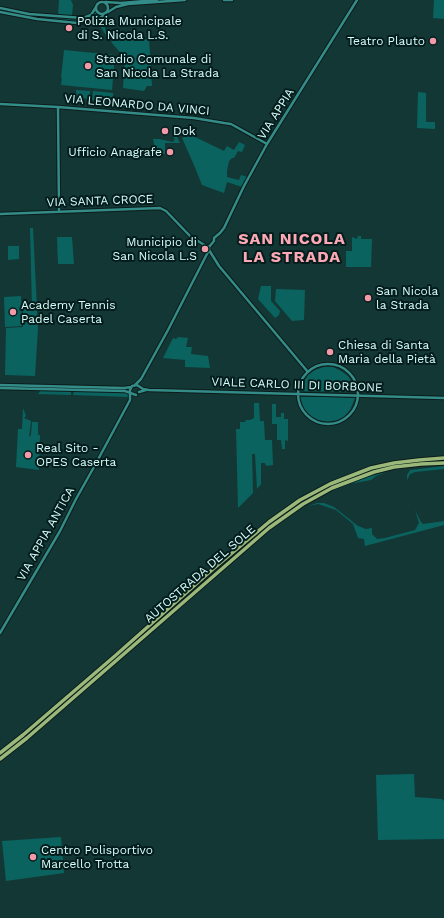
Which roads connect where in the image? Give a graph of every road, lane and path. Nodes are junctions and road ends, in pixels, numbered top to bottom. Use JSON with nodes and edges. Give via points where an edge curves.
{"nodes":[{"id":1,"x":158,"y":0,"type":"edge"},
{"id":2,"x":185,"y":0,"type":"edge"},
{"id":3,"x":224,"y":0,"type":"edge"},
{"id":4,"x":232,"y":0,"type":"edge"},
{"id":5,"x":356,"y":0,"type":"edge"},
{"id":6,"x":105,"y":2,"type":"junction"},
{"id":7,"x":96,"y":7,"type":"junction"},
{"id":8,"x":0,"y":8,"type":"edge"},
{"id":9,"x":0,"y":12,"type":"edge"},
{"id":10,"x":108,"y":12,"type":"junction"},
{"id":11,"x":104,"y":15,"type":"junction"},
{"id":12,"x":0,"y":104,"type":"edge"},
{"id":13,"x":58,"y":107,"type":"junction"},
{"id":14,"x":267,"y":144,"type":"junction"},
{"id":15,"x":59,"y":212,"type":"junction"},
{"id":16,"x":0,"y":214,"type":"edge"},
{"id":17,"x":209,"y":248,"type":"junction"},
{"id":18,"x":308,"y":372,"type":"junction"},
{"id":19,"x":141,"y":379,"type":"junction"},
{"id":20,"x":135,"y":385,"type":"junction"},
{"id":21,"x":0,"y":386,"type":"edge"},
{"id":22,"x":131,"y":387,"type":"junction"},
{"id":23,"x":139,"y":387,"type":"junction"},
{"id":24,"x":148,"y":390,"type":"junction"},
{"id":25,"x":139,"y":392,"type":"junction"},
{"id":26,"x":131,"y":393,"type":"junction"},
{"id":27,"x":298,"y":394,"type":"junction"},
{"id":28,"x":136,"y":395,"type":"junction"},
{"id":29,"x":358,"y":395,"type":"junction"},
{"id":30,"x":444,"y":398,"type":"edge"},
{"id":31,"x":130,"y":400,"type":"junction"},
{"id":32,"x":444,"y":458,"type":"edge"},
{"id":33,"x":444,"y":463,"type":"edge"},
{"id":34,"x":0,"y":632,"type":"edge"},
{"id":35,"x":0,"y":753,"type":"edge"},
{"id":36,"x":0,"y":759,"type":"edge"}],
"edges":[{"from":1,"to":6,"type":"street"},
{"from":2,"to":10,"type":"street","via":[[128,4]]},
{"from":3,"to":4,"type":"street"},
{"from":5,"to":14,"type":"street","name":"VIA APPIA"},
{"from":6,"to":7,"type":"street","via":[[99,3]]},
{"from":6,"to":10,"type":"street"},
{"from":7,"to":8,"type":"street","via":[[91,15],[83,18],[29,14]]},
{"from":7,"to":11,"type":"street","via":[[98,14]]},
{"from":9,"to":11,"type":"street","via":[[81,23],[93,22]]},
{"from":10,"to":11,"type":"street"},
{"from":12,"to":13,"type":"street","name":"VIA LEONARDO DA VINCI"},
{"from":13,"to":14,"type":"street","name":"VIA LEONARDO DA VINCI","via":[[194,118],[231,124]]},
{"from":13,"to":15,"type":"street"},
{"from":14,"to":17,"type":"street","name":"VIA APPIA","via":[[224,228]]},
{"from":15,"to":16,"type":"street","name":"VIA SANTA CROCE"},
{"from":15,"to":17,"type":"street","name":"VIA SANTA CROCE","via":[[163,209],[190,236]]},
{"from":17,"to":18,"type":"street","via":[[219,266]]},
{"from":17,"to":19,"type":"street","name":"VIA APPIA"},
{"from":18,"to":27,"type":"street","via":[[300,384]]},
{"from":18,"to":29,"type":"street","via":[[325,364],[340,367],[349,372],[354,379]]},
{"from":19,"to":20,"type":"street"},
{"from":19,"to":23,"type":"street"},
{"from":20,"to":22,"type":"street"},
{"from":20,"to":23,"type":"street","name":"VIALE CARLO III DI BORBONE"},
{"from":21,"to":22,"type":"street"},
{"from":21,"to":26,"type":"street"},
{"from":22,"to":26,"type":"street"},
{"from":23,"to":24,"type":"street","name":"VIALE CARLO III DI BORBONE"},
{"from":23,"to":25,"type":"street"},
{"from":24,"to":25,"type":"street","name":"VIALE CARLO III DI BORBONE"},
{"from":24,"to":27,"type":"street","name":"VIALE CARLO III DI BORBONE"},
{"from":25,"to":28,"type":"street"},
{"from":26,"to":28,"type":"street"},
{"from":26,"to":31,"type":"street","name":"VIA APPIA ANTICA"},
{"from":27,"to":29,"type":"street","name":"VIALE CARLO III DI BORBONE"},
{"from":27,"to":29,"type":"street","via":[[301,408],[307,417],[327,425],[340,422],[351,414]]},
{"from":28,"to":31,"type":"street","name":"VIA APPIA ANTICA"},
{"from":29,"to":30,"type":"street","name":"VIALE CARLO III DI BORBONE"},
{"from":31,"to":34,"type":"street","name":"VIA APPIA ANTICA","via":[[60,531]]},
{"from":32,"to":35,"type":"highway","name":"AUTOSTRADA DEL SOLE","via":[[371,468],[330,484],[300,500],[269,522],[213,569],[82,685]]},
{"from":33,"to":36,"type":"highway","name":"AUTOSTRADA DEL SOLE","via":[[394,467],[374,472],[332,488],[303,504],[269,528]]}]}
